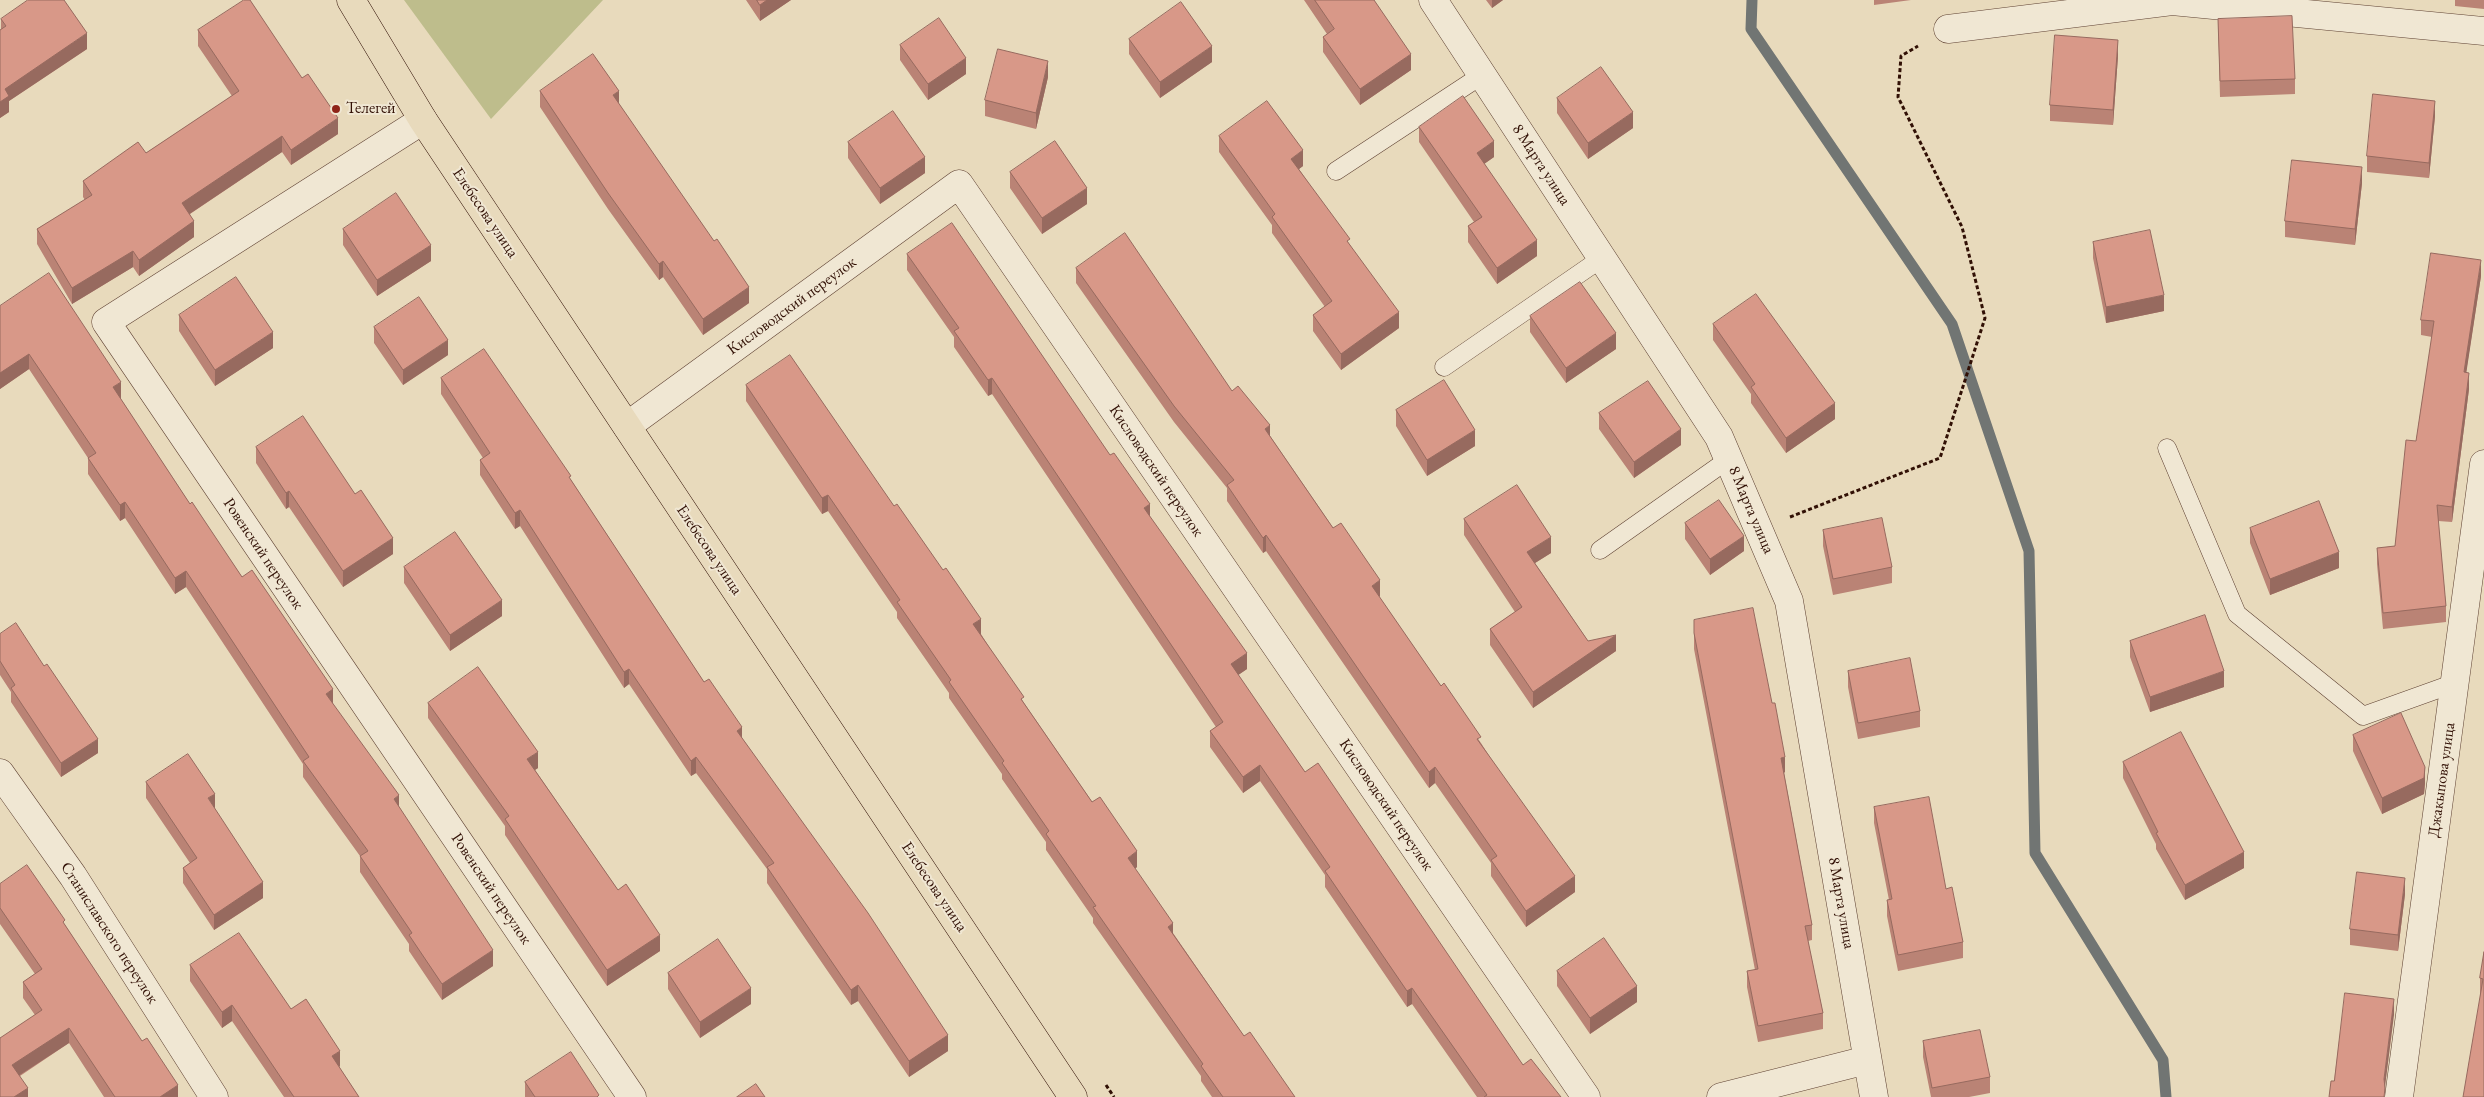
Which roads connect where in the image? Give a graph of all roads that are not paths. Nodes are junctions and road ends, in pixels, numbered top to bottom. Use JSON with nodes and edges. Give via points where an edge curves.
{"nodes":[{"id":1,"x":350,"y":0,"type":"edge"},
{"id":2,"x":1433,"y":0,"type":"edge"},
{"id":3,"x":1948,"y":28,"type":"road end"},
{"id":4,"x":2484,"y":31,"type":"edge"},
{"id":5,"x":1482,"y":75,"type":"junction"},
{"id":6,"x":423,"y":120,"type":"junction"},
{"id":7,"x":1336,"y":171,"type":"dead end"},
{"id":8,"x":1602,"y":258,"type":"junction"},
{"id":9,"x":1444,"y":368,"type":"dead end"},
{"id":10,"x":627,"y":426,"type":"junction"},
{"id":11,"x":2167,"y":448,"type":"dead end"},
{"id":12,"x":1729,"y":459,"type":"junction"},
{"id":13,"x":2484,"y":464,"type":"edge"},
{"id":14,"x":1600,"y":550,"type":"dead end"},
{"id":15,"x":2455,"y":683,"type":"junction"},
{"id":16,"x":0,"y":773,"type":"edge"},
{"id":17,"x":1867,"y":1060,"type":"junction"},
{"id":18,"x":214,"y":1097,"type":"edge"},
{"id":19,"x":632,"y":1097,"type":"edge"},
{"id":20,"x":1073,"y":1097,"type":"edge"},
{"id":21,"x":1586,"y":1097,"type":"edge"},
{"id":22,"x":1721,"y":1097,"type":"edge"},
{"id":23,"x":1874,"y":1097,"type":"edge"},
{"id":24,"x":2399,"y":1097,"type":"edge"}],
"edges":[{"from":1,"to":6,"type":"main road","name":"Елебесова улица"},
{"from":2,"to":5,"type":"street","name":"8 Марта улица"},
{"from":3,"to":4,"type":"street","via":[[2172,2]]},
{"from":5,"to":7,"type":"lane"},
{"from":5,"to":8,"type":"street","name":"8 Марта улица"},
{"from":6,"to":10,"type":"main road","name":"Елебесова улица"},
{"from":6,"to":19,"type":"street","name":"Ровенский переулок","via":[[106,322]]},
{"from":8,"to":9,"type":"lane"},
{"from":8,"to":12,"type":"street","name":"8 Марта улица","via":[[1719,437]]},
{"from":10,"to":20,"type":"main road","name":"Елебесова улица"},
{"from":10,"to":21,"type":"street","name":"Кисловодский переулок","via":[[959,184]]},
{"from":11,"to":15,"type":"lane","via":[[2237,614],[2363,716]]},
{"from":12,"to":14,"type":"lane"},
{"from":12,"to":17,"type":"street","name":"8 Марта улица","via":[[1789,601]]},
{"from":13,"to":15,"type":"street","name":"Джакыпова улица"},
{"from":15,"to":24,"type":"street","name":"Джакыпова улица"},
{"from":16,"to":18,"type":"street","name":"Станиславского переулок","via":[[73,876]]},
{"from":17,"to":22,"type":"street"},
{"from":17,"to":23,"type":"street","name":"8 Марта улица"}]}
